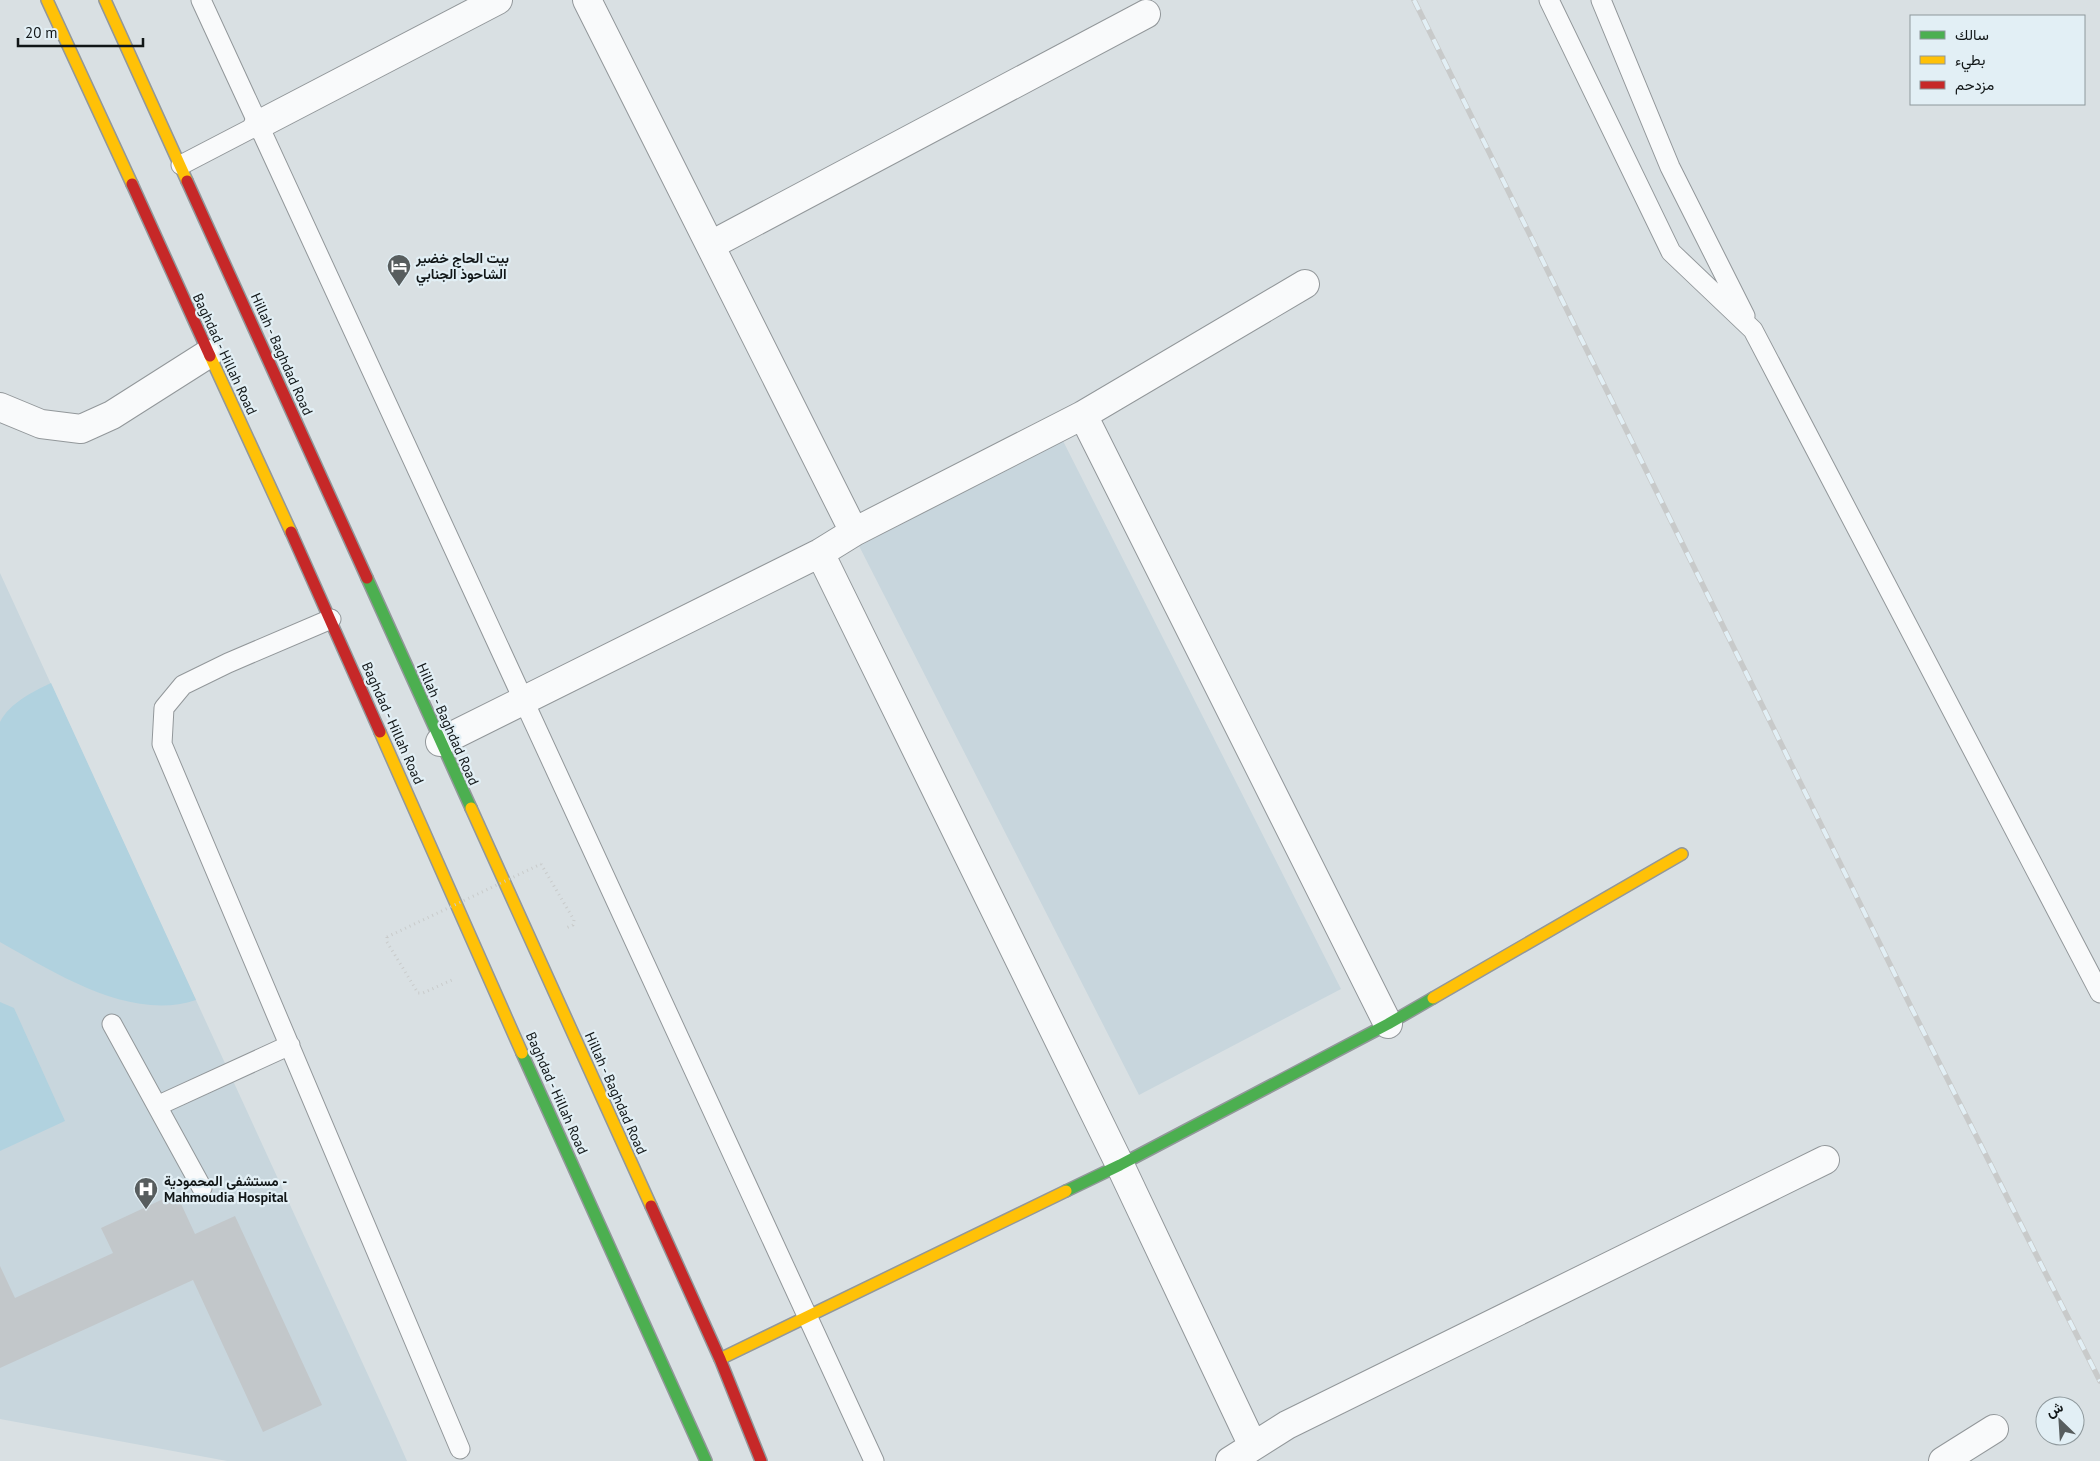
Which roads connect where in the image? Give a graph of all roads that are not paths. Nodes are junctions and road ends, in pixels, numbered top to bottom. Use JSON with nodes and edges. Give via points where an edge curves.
{"nodes":[{"id":1,"x":47,"y":0,"type":"edge"},
{"id":2,"x":105,"y":0,"type":"edge"},
{"id":3,"x":200,"y":0,"type":"edge"},
{"id":4,"x":498,"y":0,"type":"edge"},
{"id":5,"x":587,"y":0,"type":"edge"},
{"id":6,"x":1549,"y":0,"type":"edge"},
{"id":7,"x":1601,"y":0,"type":"edge"},
{"id":8,"x":1146,"y":14,"type":"dead end"},
{"id":9,"x":258,"y":125,"type":"junction"},
{"id":10,"x":181,"y":165,"type":"junction"},
{"id":11,"x":711,"y":245,"type":"junction"},
{"id":12,"x":1304,"y":284,"type":"dead end"},
{"id":13,"x":1751,"y":328,"type":"junction"},
{"id":14,"x":208,"y":354,"type":"junction"},
{"id":15,"x":0,"y":407,"type":"edge"},
{"id":16,"x":1083,"y":415,"type":"junction"},
{"id":17,"x":854,"y":532,"type":"junction"},
{"id":18,"x":820,"y":553,"type":"junction"},
{"id":19,"x":330,"y":619,"type":"junction"},
{"id":20,"x":524,"y":700,"type":"junction"},
{"id":21,"x":440,"y":742,"type":"junction"},
{"id":22,"x":1682,"y":854,"type":"dead end"},
{"id":23,"x":2100,"y":993,"type":"edge"},
{"id":24,"x":112,"y":1024,"type":"dead end"},
{"id":25,"x":1388,"y":1024,"type":"junction"},
{"id":26,"x":290,"y":1046,"type":"junction"},
{"id":27,"x":157,"y":1106,"type":"junction"},
{"id":28,"x":1825,"y":1160,"type":"dead end"},
{"id":29,"x":1120,"y":1165,"type":"junction"},
{"id":30,"x":202,"y":1188,"type":"dead end"},
{"id":31,"x":807,"y":1317,"type":"junction"},
{"id":32,"x":720,"y":1359,"type":"junction"},
{"id":33,"x":1994,"y":1430,"type":"dead end"},
{"id":34,"x":1253,"y":1446,"type":"junction"},
{"id":35,"x":460,"y":1449,"type":"dead end"},
{"id":36,"x":706,"y":1461,"type":"edge"},
{"id":37,"x":761,"y":1461,"type":"edge"},
{"id":38,"x":874,"y":1461,"type":"edge"},
{"id":39,"x":1230,"y":1461,"type":"edge"},
{"id":40,"x":1943,"y":1461,"type":"edge"}],
"edges":[{"from":1,"to":14,"type":"main road","name":"Baghdad - Hillah Road"},
{"from":2,"to":10,"type":"main road","name":"Hillah - Baghdad Road"},
{"from":3,"to":9,"type":"lane"},
{"from":4,"to":9,"type":"street"},
{"from":5,"to":11,"type":"street"},
{"from":6,"to":13,"type":"lane","via":[[1671,252]]},
{"from":7,"to":13,"type":"lane","via":[[1670,166]]},
{"from":8,"to":11,"type":"street"},
{"from":9,"to":10,"type":"lane"},
{"from":9,"to":20,"type":"lane"},
{"from":10,"to":21,"type":"main road","name":"Hillah - Baghdad Road"},
{"from":11,"to":17,"type":"street"},
{"from":12,"to":16,"type":"street"},
{"from":13,"to":23,"type":"lane"},
{"from":14,"to":15,"type":"street","via":[[112,415],[81,429],[41,424]]},
{"from":14,"to":19,"type":"main road","name":"Baghdad - Hillah Road"},
{"from":16,"to":17,"type":"street"},
{"from":16,"to":25,"type":"street"},
{"from":17,"to":18,"type":"street"},
{"from":18,"to":20,"type":"street"},
{"from":18,"to":29,"type":"street"},
{"from":19,"to":26,"type":"lane","via":[[183,685],[164,708],[162,744]]},
{"from":19,"to":36,"type":"main road","name":"Baghdad - Hillah Road"},
{"from":20,"to":21,"type":"street"},
{"from":20,"to":31,"type":"lane"},
{"from":21,"to":32,"type":"main road","name":"Hillah - Baghdad Road"},
{"from":22,"to":25,"type":"main road"},
{"from":24,"to":27,"type":"lane"},
{"from":25,"to":29,"type":"main road"},
{"from":26,"to":27,"type":"lane"},
{"from":26,"to":35,"type":"lane"},
{"from":27,"to":30,"type":"lane"},
{"from":28,"to":34,"type":"street","via":[[1287,1425]]},
{"from":29,"to":31,"type":"main road"},
{"from":29,"to":34,"type":"street"},
{"from":31,"to":32,"type":"main road"},
{"from":31,"to":38,"type":"lane"},
{"from":32,"to":37,"type":"main road","name":"Hillah - Baghdad Road"},
{"from":33,"to":40,"type":"street"},
{"from":34,"to":39,"type":"street"}]}
